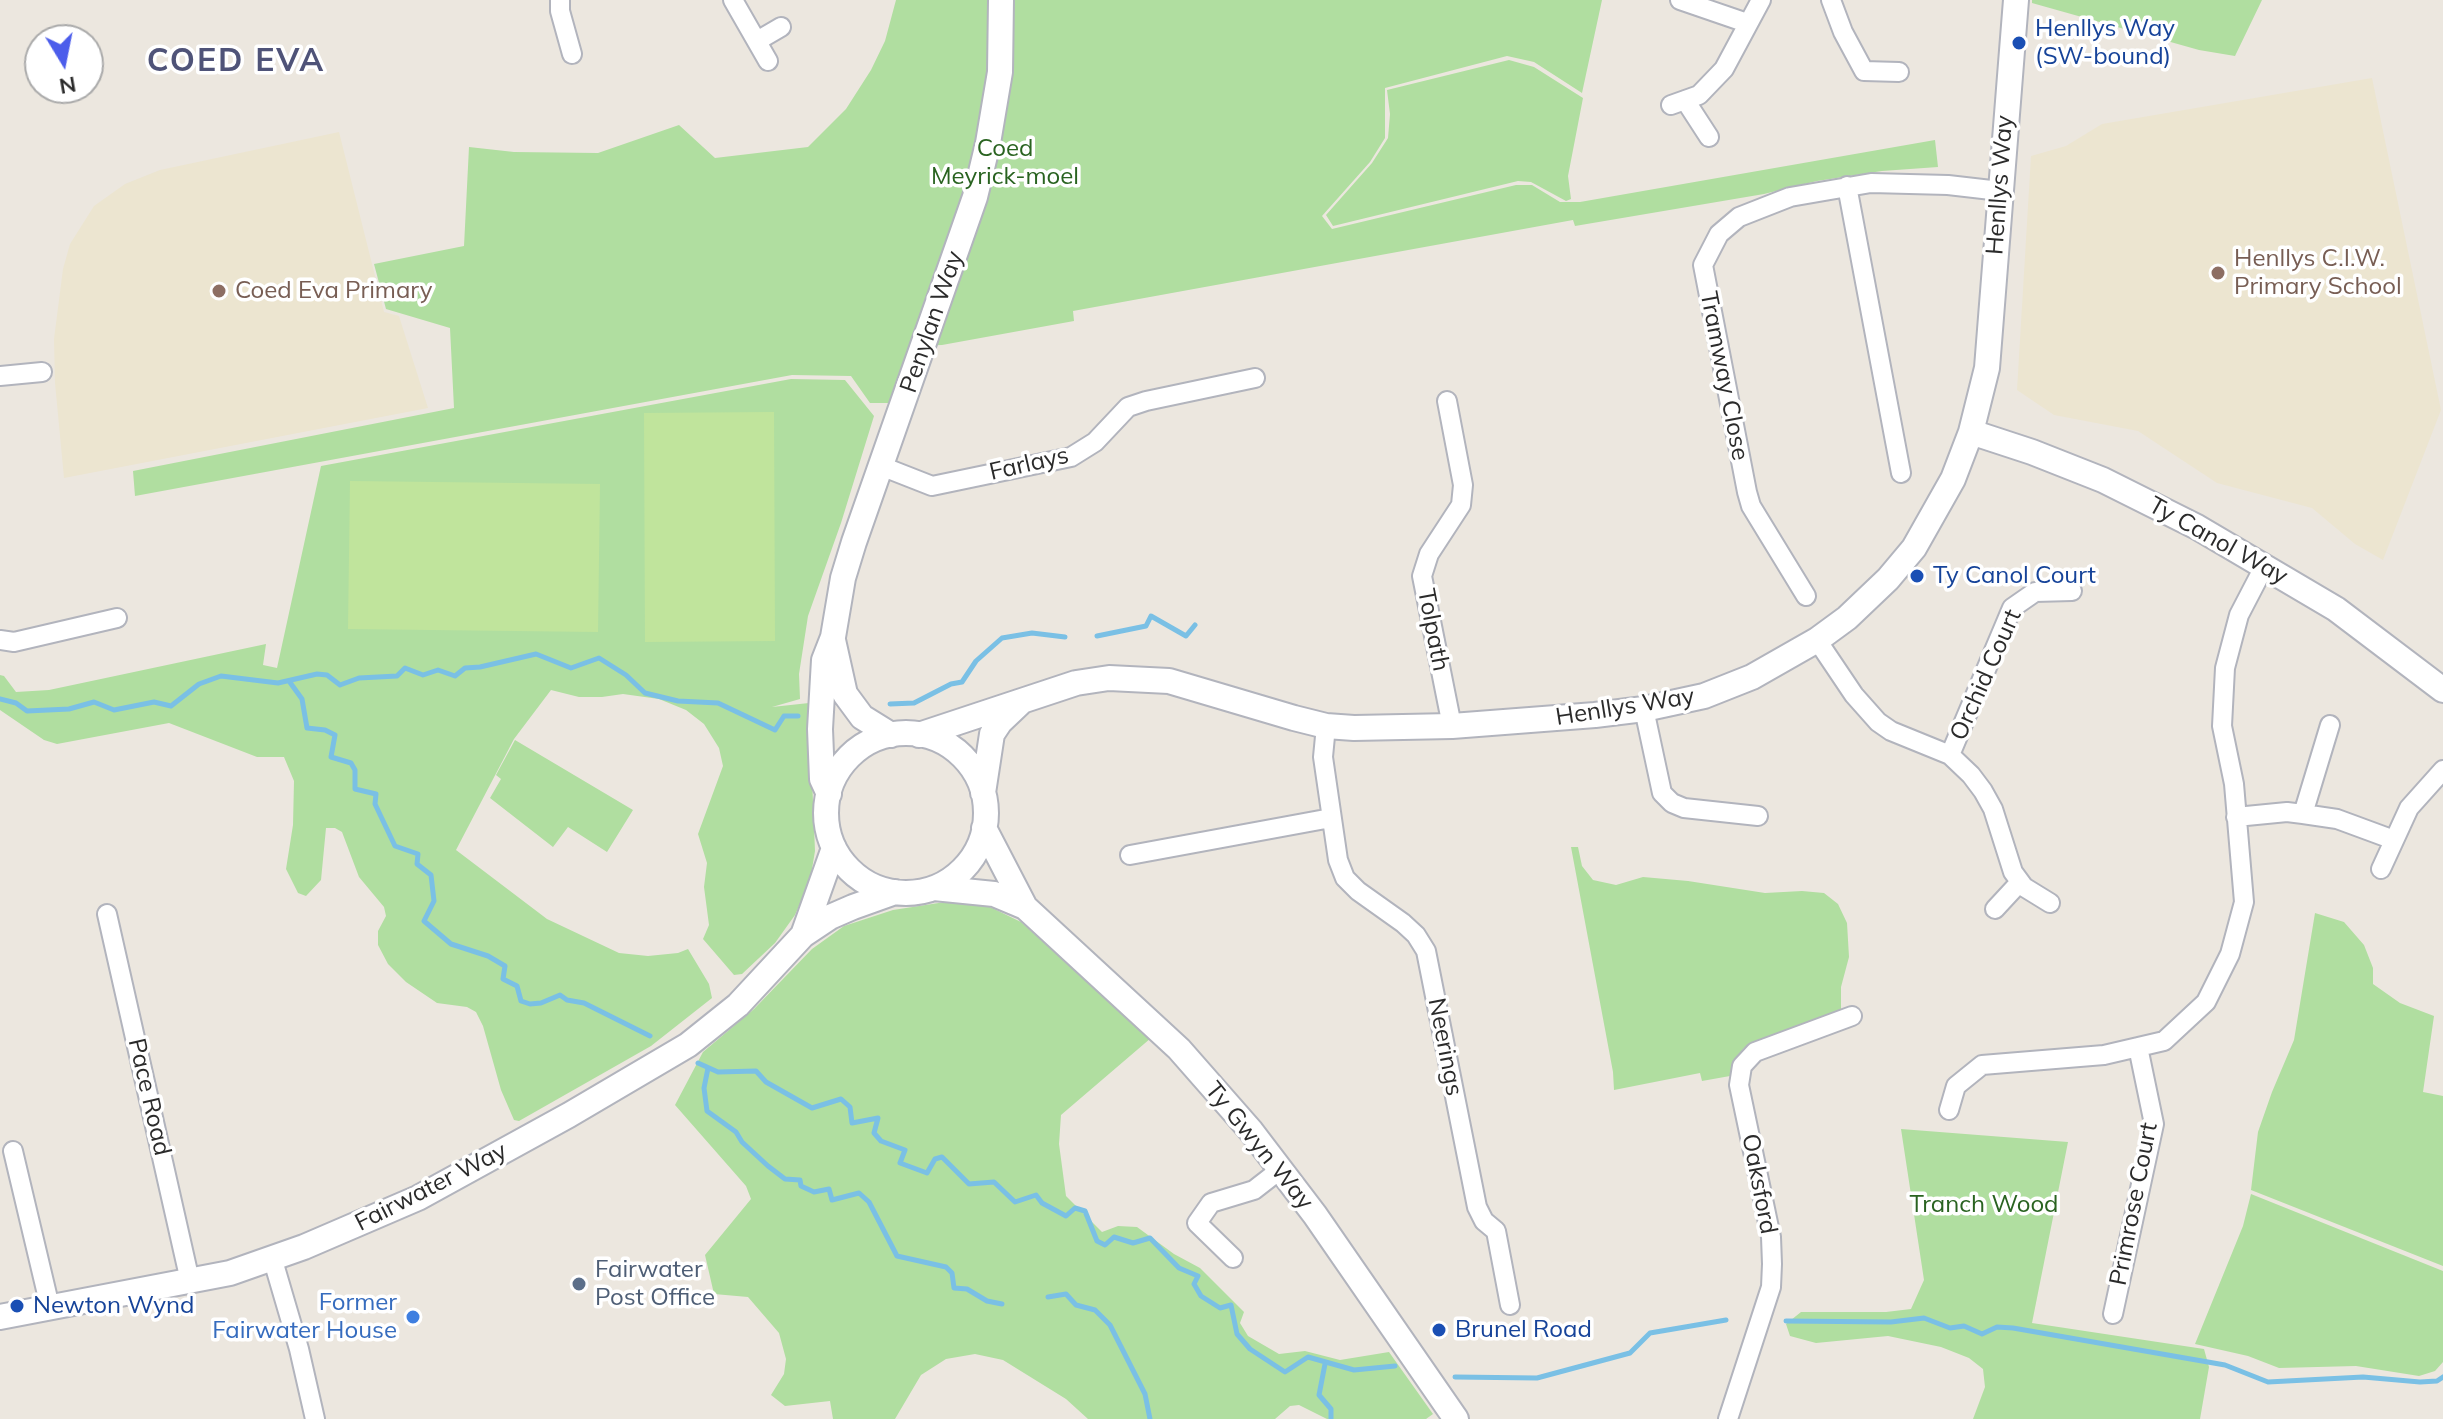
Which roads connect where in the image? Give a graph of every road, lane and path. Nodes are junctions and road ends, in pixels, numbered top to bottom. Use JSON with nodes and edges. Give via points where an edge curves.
{"nodes":[{"id":1,"x":560,"y":0,"type":"edge"},
{"id":2,"x":733,"y":0,"type":"edge"},
{"id":3,"x":1001,"y":0,"type":"edge"},
{"id":4,"x":1680,"y":0,"type":"edge"},
{"id":5,"x":1761,"y":0,"type":"edge"},
{"id":6,"x":1831,"y":0,"type":"edge"},
{"id":7,"x":2016,"y":0,"type":"edge"},
{"id":8,"x":1747,"y":23,"type":"junction"},
{"id":9,"x":781,"y":27,"type":"dead end"},
{"id":10,"x":585,"y":29,"type":"dead end"},
{"id":11,"x":566,"y":35,"type":"junction"},
{"id":12,"x":757,"y":41,"type":"junction"},
{"id":13,"x":572,"y":54,"type":"dead end"},
{"id":14,"x":768,"y":61,"type":"dead end"},
{"id":15,"x":1899,"y":72,"type":"dead end"},
{"id":16,"x":1709,"y":137,"type":"dead end"},
{"id":17,"x":1847,"y":186,"type":"junction"},
{"id":18,"x":2000,"y":191,"type":"junction"},
{"id":19,"x":42,"y":372,"type":"dead end"},
{"id":20,"x":0,"y":376,"type":"edge"},
{"id":21,"x":1255,"y":378,"type":"dead end"},
{"id":22,"x":1447,"y":401,"type":"dead end"},
{"id":23,"x":1971,"y":432,"type":"junction"},
{"id":24,"x":881,"y":466,"type":"junction"},
{"id":25,"x":1901,"y":473,"type":"dead end"},
{"id":26,"x":2265,"y":565,"type":"junction"},
{"id":27,"x":2072,"y":591,"type":"dead end"},
{"id":28,"x":1806,"y":596,"type":"dead end"},
{"id":29,"x":117,"y":618,"type":"dead end"},
{"id":30,"x":833,"y":637,"type":"junction"},
{"id":31,"x":0,"y":640,"type":"edge"},
{"id":32,"x":1817,"y":640,"type":"junction"},
{"id":33,"x":2443,"y":690,"type":"edge"},
{"id":34,"x":1020,"y":703,"type":"junction"},
{"id":35,"x":1644,"y":709,"type":"junction"},
{"id":36,"x":2330,"y":725,"type":"dead end"},
{"id":37,"x":1326,"y":726,"type":"junction"},
{"id":38,"x":1452,"y":726,"type":"junction"},
{"id":39,"x":891,"y":735,"type":"junction"},
{"id":40,"x":919,"y":735,"type":"junction"},
{"id":41,"x":1950,"y":755,"type":"junction"},
{"id":42,"x":2443,"y":770,"type":"edge"},
{"id":43,"x":983,"y":793,"type":"junction"},
{"id":44,"x":829,"y":794,"type":"junction"},
{"id":45,"x":2303,"y":814,"type":"junction"},
{"id":46,"x":1758,"y":816,"type":"dead end"},
{"id":47,"x":2236,"y":817,"type":"junction"},
{"id":48,"x":1331,"y":818,"type":"junction"},
{"id":49,"x":984,"y":828,"type":"junction"},
{"id":50,"x":2394,"y":840,"type":"junction"},
{"id":51,"x":834,"y":848,"type":"junction"},
{"id":52,"x":1130,"y":855,"type":"dead end"},
{"id":53,"x":2381,"y":869,"type":"dead end"},
{"id":54,"x":2020,"y":882,"type":"junction"},
{"id":55,"x":932,"y":888,"type":"junction"},
{"id":56,"x":895,"y":892,"type":"junction"},
{"id":57,"x":2050,"y":903,"type":"dead end"},
{"id":58,"x":1025,"y":907,"type":"junction"},
{"id":59,"x":1995,"y":909,"type":"dead end"},
{"id":60,"x":107,"y":914,"type":"dead end"},
{"id":61,"x":803,"y":935,"type":"junction"},
{"id":62,"x":1852,"y":1016,"type":"dead end"},
{"id":63,"x":2138,"y":1047,"type":"junction"},
{"id":64,"x":1949,"y":1110,"type":"dead end"},
{"id":65,"x":13,"y":1151,"type":"dead end"},
{"id":66,"x":1281,"y":1169,"type":"junction"},
{"id":67,"x":272,"y":1257,"type":"junction"},
{"id":68,"x":1233,"y":1258,"type":"dead end"},
{"id":69,"x":190,"y":1281,"type":"junction"},
{"id":70,"x":1510,"y":1305,"type":"dead end"},
{"id":71,"x":50,"y":1307,"type":"junction"},
{"id":72,"x":2113,"y":1314,"type":"dead end"},
{"id":73,"x":0,"y":1317,"type":"edge"},
{"id":74,"x":1452,"y":1418,"type":"edge"},
{"id":75,"x":315,"y":1419,"type":"edge"},
{"id":76,"x":1728,"y":1419,"type":"edge"}],
"edges":[{"from":1,"to":11,"type":"street"},
{"from":2,"to":12,"type":"street"},
{"from":3,"to":24,"type":"street","name":"Penylan Way","via":[[1000,72],[975,197]]},
{"from":4,"to":8,"type":"street"},
{"from":5,"to":8,"type":"street"},
{"from":6,"to":15,"type":"street","via":[[1864,71]]},
{"from":7,"to":18,"type":"street","name":"Henllys Way"},
{"from":8,"to":16,"type":"street","via":[[1724,69],[1699,95],[1678,103]]},
{"from":9,"to":12,"type":"street"},
{"from":10,"to":11,"type":"street"},
{"from":11,"to":13,"type":"street"},
{"from":12,"to":14,"type":"street"},
{"from":17,"to":18,"type":"street","name":"Tramway Close","via":[[1911,183]]},
{"from":17,"to":25,"type":"street"},
{"from":17,"to":28,"type":"street","name":"Tramway Close","via":[[1790,197],[1739,217],[1719,234],[1703,265],[1751,506]]},
{"from":18,"to":23,"type":"street","name":"Henllys Way","via":[[1987,368]]},
{"from":19,"to":20,"type":"street"},
{"from":21,"to":24,"type":"street","name":"Farlays","via":[[1128,407],[1095,442],[1071,457],[932,486]]},
{"from":22,"to":38,"type":"street","name":"Tolpath","via":[[1463,485],[1461,505],[1429,554],[1422,576]]},
{"from":23,"to":26,"type":"street","name":"Ty Canol Way","via":[[2103,480]]},
{"from":23,"to":32,"type":"street","name":"Henllys Way","via":[[1953,479],[1914,548],[1847,618]]},
{"from":24,"to":30,"type":"street","name":"Penylan Way","via":[[843,578]]},
{"from":26,"to":33,"type":"street","name":"Ty Canol Way","via":[[2336,609]]},
{"from":26,"to":47,"type":"street","via":[[2239,615],[2225,668],[2222,726]]},
{"from":27,"to":41,"type":"street","name":"Orchid Court","via":[[2035,592],[2012,608]]},
{"from":29,"to":31,"type":"street","via":[[14,642]]},
{"from":30,"to":39,"type":"street","name":"Penylan Way","via":[[845,694],[862,717]]},
{"from":30,"to":44,"type":"street","name":"Penylan Way","via":[[821,693],[822,779]]},
{"from":32,"to":35,"type":"street","name":"Henllys Way","via":[[1742,681]]},
{"from":32,"to":41,"type":"street","name":"Orchid Court","via":[[1878,722]]},
{"from":34,"to":37,"type":"street","name":"Henllys Way","via":[[1076,683],[1109,678],[1169,681]]},
{"from":34,"to":40,"type":"street","name":"Henllys Way"},
{"from":34,"to":43,"type":"street","name":"Henllys Way","via":[[992,734]]},
{"from":35,"to":38,"type":"street","name":"Henllys Way"},
{"from":35,"to":46,"type":"street","via":[[1662,793],[1672,803]]},
{"from":36,"to":45,"type":"street"},
{"from":37,"to":38,"type":"street","name":"Henllys Way"},
{"from":37,"to":48,"type":"street","name":"Neerings","via":[[1323,757]]},
{"from":39,"to":40,"type":"street"},
{"from":39,"to":44,"type":"street","via":[[871,741],[846,760]]},
{"from":40,"to":43,"type":"street","via":[[959,753]]},
{"from":41,"to":54,"type":"street","name":"Orchid Court","via":[[1983,791]]},
{"from":42,"to":50,"type":"street","via":[[2409,808]]},
{"from":43,"to":49,"type":"street"},
{"from":44,"to":51,"type":"street","via":[[826,818]]},
{"from":45,"to":47,"type":"street"},
{"from":45,"to":50,"type":"street","via":[[2337,819]]},
{"from":47,"to":63,"type":"street","via":[[2244,902],[2230,954],[2206,1002],[2164,1041]]},
{"from":48,"to":52,"type":"street"},
{"from":48,"to":70,"type":"street","name":"Neerings","via":[[1345,878],[1416,935],[1426,951],[1477,1207],[1496,1231]]},
{"from":49,"to":55,"type":"street","via":[[966,866]]},
{"from":49,"to":58,"type":"street","name":"Ty Gwyn Way"},
{"from":50,"to":53,"type":"street"},
{"from":51,"to":56,"type":"street","via":[[865,882]]},
{"from":51,"to":61,"type":"street","name":"Fairwater Way"},
{"from":54,"to":57,"type":"street"},
{"from":54,"to":59,"type":"street"},
{"from":55,"to":56,"type":"street"},
{"from":55,"to":58,"type":"street","name":"Ty Gwyn Way","via":[[994,894]]},
{"from":56,"to":61,"type":"street","name":"Fairwater Way","via":[[853,907]]},
{"from":58,"to":66,"type":"street","name":"Ty Gwyn Way","via":[[1179,1049]]},
{"from":60,"to":69,"type":"street","name":"Pace Road"},
{"from":61,"to":67,"type":"street","name":"Fairwater Way","via":[[738,1005],[688,1045],[418,1198]]},
{"from":62,"to":76,"type":"street","name":"Oaksford","via":[[1755,1052],[1742,1066],[1739,1085],[1772,1264],[1771,1287]]},
{"from":63,"to":64,"type":"street","via":[[2104,1055],[1982,1065],[1956,1086]]},
{"from":63,"to":72,"type":"street","name":"Primrose Court","via":[[2154,1124]]},
{"from":65,"to":71,"type":"street"},
{"from":66,"to":68,"type":"street","via":[[1254,1190],[1211,1203],[1197,1223]]},
{"from":66,"to":74,"type":"street","name":"Ty Gwyn Way"},
{"from":67,"to":69,"type":"street","name":"Fairwater Way"},
{"from":67,"to":75,"type":"street"},
{"from":69,"to":71,"type":"street","name":"Fairwater Way"},
{"from":71,"to":73,"type":"street","name":"Fairwater Way"}]}
